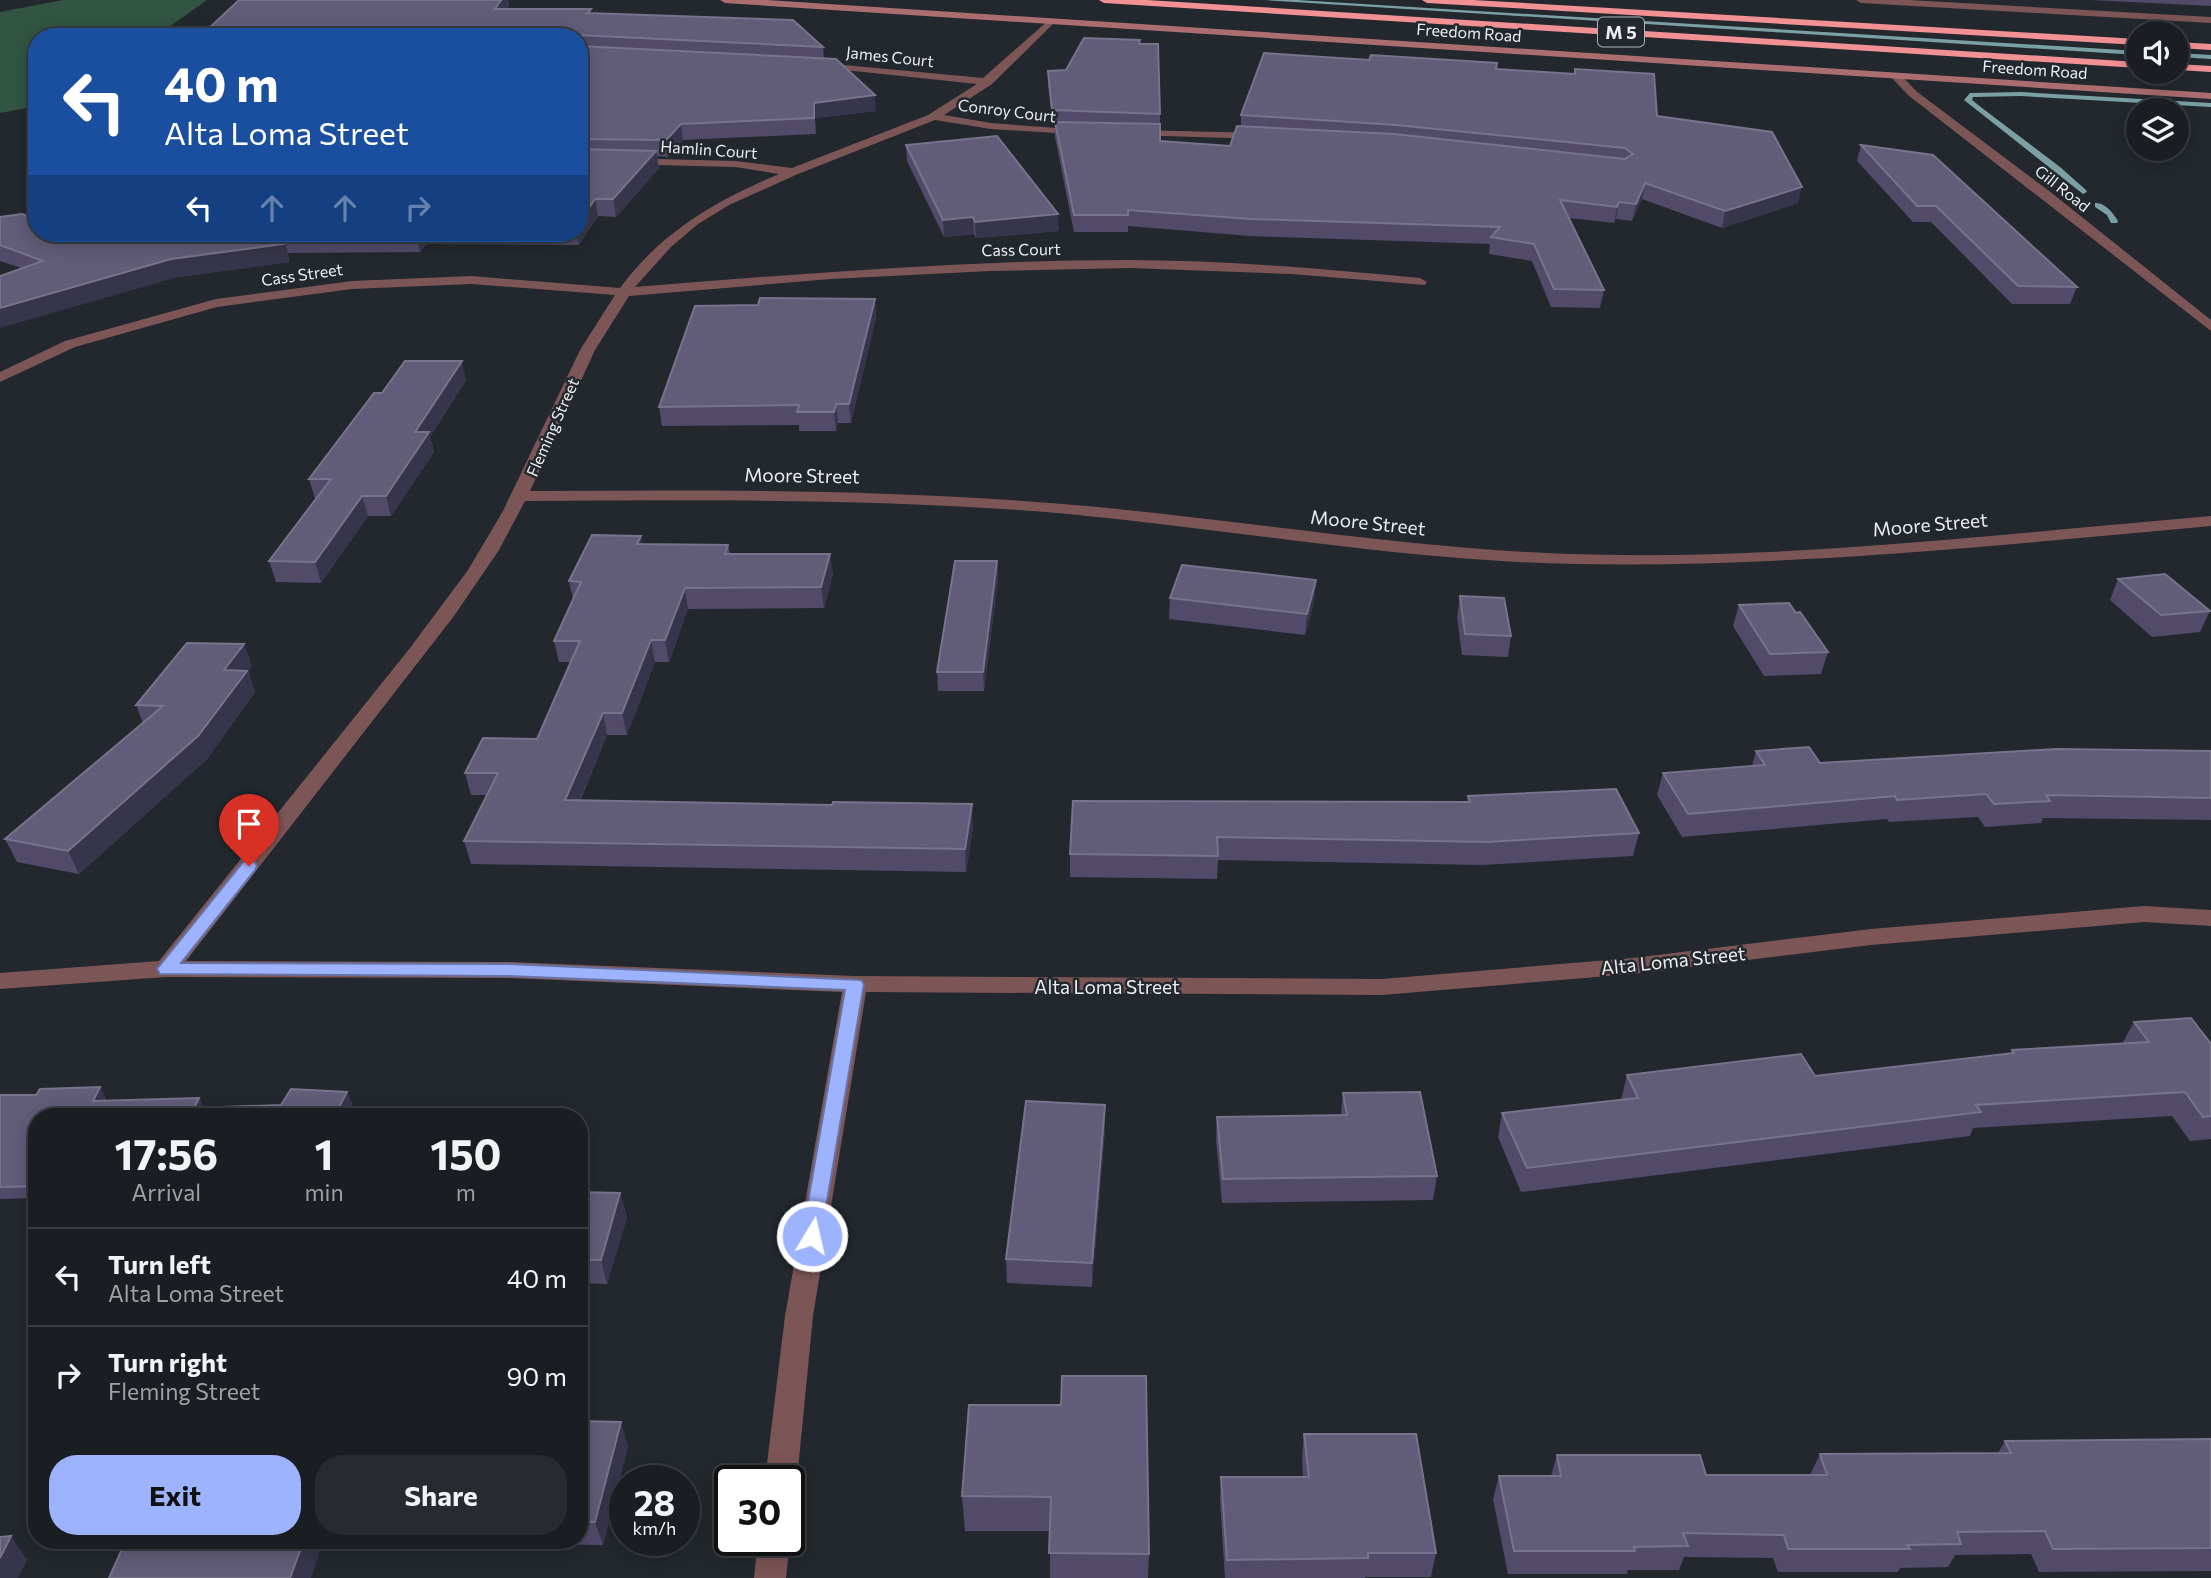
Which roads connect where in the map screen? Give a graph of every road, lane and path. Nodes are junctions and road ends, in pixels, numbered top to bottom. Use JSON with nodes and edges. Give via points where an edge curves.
{"nodes":[{"id":1,"x":725,"y":0,"type":"edge"},
{"id":2,"x":1104,"y":0,"type":"edge"},
{"id":3,"x":1427,"y":0,"type":"edge"},
{"id":4,"x":1861,"y":0,"type":"edge"},
{"id":5,"x":2211,"y":20,"type":"edge"},
{"id":6,"x":1051,"y":21,"type":"junction"},
{"id":7,"x":2126,"y":42,"type":"edge"},
{"id":8,"x":2189,"y":46,"type":"edge"},
{"id":9,"x":2211,"y":47,"type":"edge"},
{"id":10,"x":804,"y":64,"type":"edge"},
{"id":11,"x":2126,"y":64,"type":"edge"},
{"id":12,"x":2189,"y":68,"type":"edge"},
{"id":13,"x":2211,"y":69,"type":"edge"},
{"id":14,"x":1895,"y":75,"type":"junction"},
{"id":15,"x":988,"y":82,"type":"junction"},
{"id":16,"x":2211,"y":96,"type":"edge"},
{"id":17,"x":933,"y":116,"type":"junction"},
{"id":18,"x":1103,"y":133,"type":"edge"},
{"id":19,"x":1116,"y":133,"type":"edge"},
{"id":20,"x":1278,"y":137,"type":"edge"},
{"id":21,"x":588,"y":160,"type":"edge"},
{"id":22,"x":793,"y":172,"type":"junction"},
{"id":23,"x":1420,"y":282,"type":"dead end"},
{"id":24,"x":622,"y":292,"type":"junction"},
{"id":25,"x":2211,"y":327,"type":"edge"},
{"id":26,"x":0,"y":378,"type":"edge"},
{"id":27,"x":521,"y":496,"type":"junction"},
{"id":28,"x":2211,"y":521,"type":"edge"},
{"id":29,"x":2211,"y":918,"type":"edge"},
{"id":30,"x":166,"y":969,"type":"junction"},
{"id":31,"x":0,"y":981,"type":"edge"},
{"id":32,"x":855,"y":984,"type":"junction"},
{"id":33,"x":783,"y":1465,"type":"edge"},
{"id":34,"x":772,"y":1556,"type":"edge"},
{"id":35,"x":770,"y":1578,"type":"edge"}],
"edges":[{"from":1,"to":6,"type":"street","name":"Freedom Road"},
{"from":2,"to":11,"type":"highway","number":"M 5"},
{"from":3,"to":7,"type":"highway","number":"M 5"},
{"from":4,"to":5,"type":"street"},
{"from":6,"to":14,"type":"street","name":"Freedom Road"},
{"from":6,"to":15,"type":"street","name":"Fleming Street"},
{"from":8,"to":9,"type":"highway"},
{"from":10,"to":15,"type":"street","name":"James Court"},
{"from":12,"to":13,"type":"highway"},
{"from":14,"to":16,"type":"street","name":"Freedom Road"},
{"from":14,"to":25,"type":"street","name":"Gill Road"},
{"from":15,"to":17,"type":"street","name":"Fleming Street"},
{"from":17,"to":18,"type":"street","name":"Conroy Court","via":[[1028,130]]},
{"from":17,"to":22,"type":"street","name":"Fleming Street"},
{"from":19,"to":20,"type":"street"},
{"from":21,"to":22,"type":"street","name":"Hamlin Court","via":[[735,164]]},
{"from":22,"to":24,"type":"street","name":"Fleming Street","via":[[703,217],[669,242]]},
{"from":23,"to":24,"type":"street","name":"Cass Court","via":[[1130,264],[910,271]]},
{"from":24,"to":26,"type":"street","name":"Cass Street","via":[[471,280],[352,285],[216,303],[70,344]]},
{"from":24,"to":27,"type":"street","name":"Fleming Street","via":[[591,342]]},
{"from":27,"to":28,"type":"street","name":"Moore Street","via":[[938,499],[1178,520],[1395,546],[1573,559],[1867,550]]},
{"from":27,"to":30,"type":"street","name":"Fleming Street","via":[[488,552],[422,645]]},
{"from":29,"to":32,"type":"street","name":"Alta Loma Street","via":[[2130,915],[1382,987]]},
{"from":30,"to":31,"type":"street","name":"Alta Loma Street"},
{"from":30,"to":32,"type":"street","name":"Alta Loma Street","via":[[509,970]]},
{"from":32,"to":33,"type":"street","via":[[799,1316]]},
{"from":34,"to":35,"type":"street"}]}
